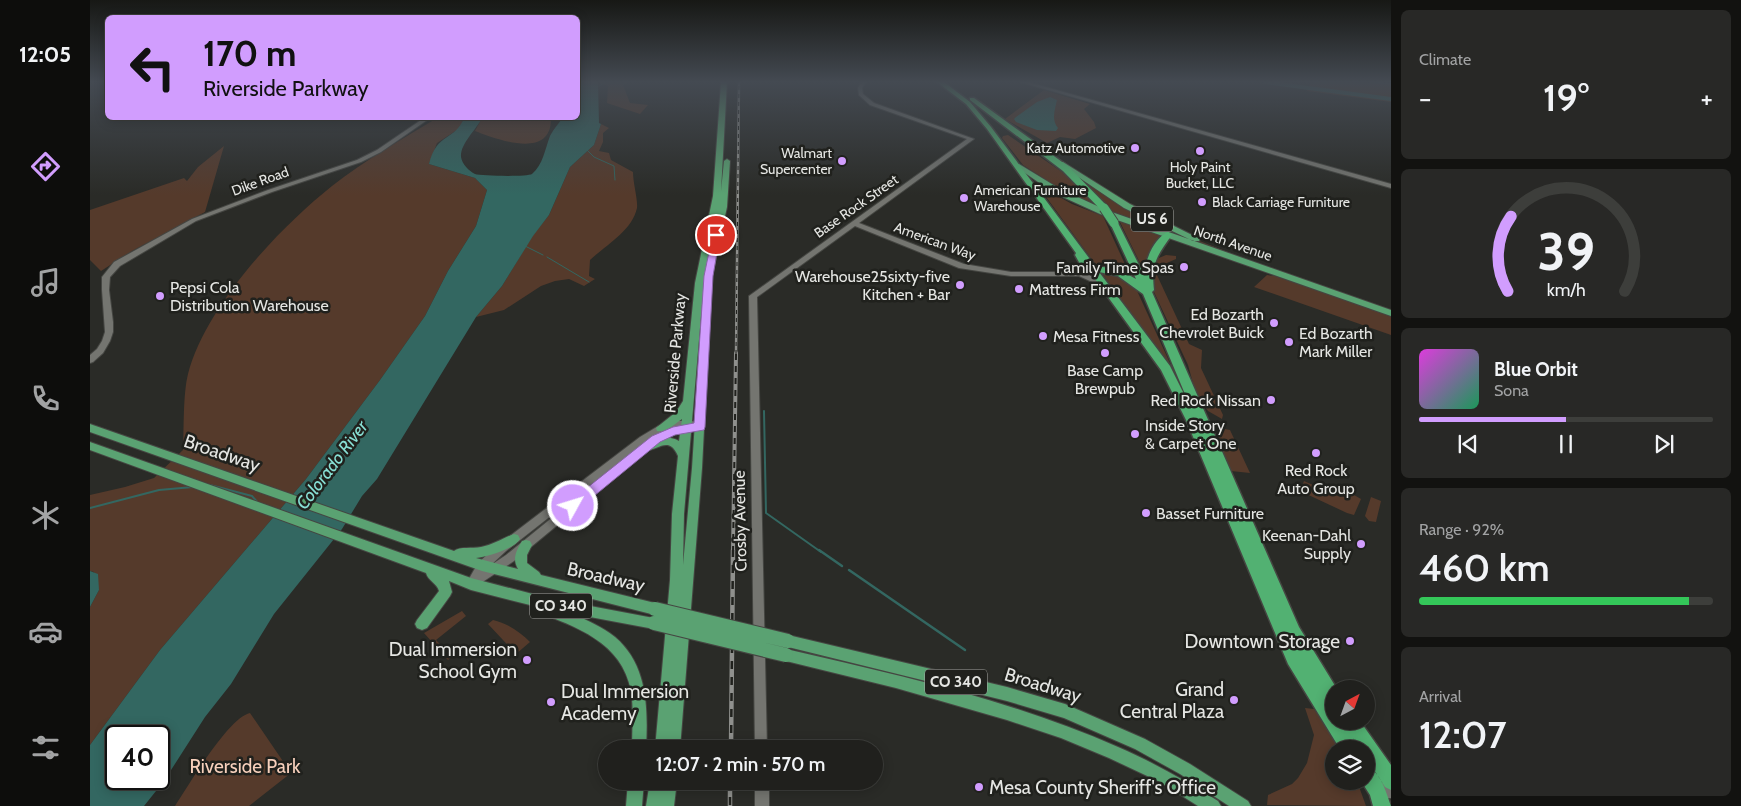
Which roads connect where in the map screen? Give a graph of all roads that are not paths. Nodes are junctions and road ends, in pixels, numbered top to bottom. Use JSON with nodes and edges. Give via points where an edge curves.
{"nodes":[{"id":1,"x":424,"y":120,"type":"edge"},
{"id":2,"x":724,"y":120,"type":"edge"},
{"id":3,"x":726,"y":120,"type":"edge"},
{"id":4,"x":916,"y":120,"type":"edge"},
{"id":5,"x":982,"y":120,"type":"edge"},
{"id":6,"x":1000,"y":120,"type":"edge"},
{"id":7,"x":1155,"y":120,"type":"edge"},
{"id":8,"x":971,"y":139,"type":"joint"},
{"id":9,"x":1045,"y":153,"type":"junction"},
{"id":10,"x":1017,"y":165,"type":"junction"},
{"id":11,"x":1391,"y":186,"type":"edge"},
{"id":12,"x":854,"y":223,"type":"junction"},
{"id":13,"x":1065,"y":230,"type":"junction"},
{"id":14,"x":1168,"y":235,"type":"junction"},
{"id":15,"x":1094,"y":269,"type":"junction"},
{"id":16,"x":1076,"y":270,"type":"junction"},
{"id":17,"x":1040,"y":274,"type":"junction"},
{"id":18,"x":1110,"y":290,"type":"junction"},
{"id":19,"x":754,"y":293,"type":"joint"},
{"id":20,"x":1150,"y":300,"type":"junction"},
{"id":21,"x":1391,"y":308,"type":"edge"},
{"id":22,"x":1391,"y":313,"type":"edge"},
{"id":23,"x":90,"y":360,"type":"edge"},
{"id":24,"x":689,"y":396,"type":"junction"},
{"id":25,"x":686,"y":426,"type":"junction"},
{"id":26,"x":699,"y":427,"type":"junction"},
{"id":27,"x":90,"y":428,"type":"edge"},
{"id":28,"x":661,"y":428,"type":"junction"},
{"id":29,"x":90,"y":446,"type":"edge"},
{"id":30,"x":646,"y":447,"type":"junction"},
{"id":31,"x":684,"y":455,"type":"junction"},
{"id":32,"x":520,"y":542,"type":"junction"},
{"id":33,"x":419,"y":544,"type":"junction"},
{"id":34,"x":402,"y":559,"type":"junction"},
{"id":35,"x":488,"y":568,"type":"junction"},
{"id":36,"x":471,"y":584,"type":"junction"},
{"id":37,"x":564,"y":587,"type":"junction"},
{"id":38,"x":502,"y":593,"type":"junction"},
{"id":39,"x":422,"y":624,"type":"dead end"},
{"id":40,"x":787,"y":648,"type":"junction"},
{"id":41,"x":1325,"y":684,"type":"edge"},
{"id":42,"x":1355,"y":730,"type":"edge"},
{"id":43,"x":640,"y":740,"type":"edge"},
{"id":44,"x":663,"y":740,"type":"edge"},
{"id":45,"x":674,"y":740,"type":"edge"},
{"id":46,"x":762,"y":740,"type":"edge"},
{"id":47,"x":1344,"y":740,"type":"edge"},
{"id":48,"x":1375,"y":779,"type":"edge"},
{"id":49,"x":1386,"y":786,"type":"edge"},
{"id":50,"x":635,"y":790,"type":"edge"},
{"id":51,"x":657,"y":790,"type":"edge"},
{"id":52,"x":668,"y":790,"type":"edge"},
{"id":53,"x":762,"y":790,"type":"edge"},
{"id":54,"x":634,"y":806,"type":"edge"},
{"id":55,"x":654,"y":806,"type":"edge"},
{"id":56,"x":666,"y":806,"type":"edge"},
{"id":57,"x":762,"y":806,"type":"edge"},
{"id":58,"x":1213,"y":806,"type":"edge"},
{"id":59,"x":1243,"y":806,"type":"edge"}],
"edges":[{"from":1,"to":23,"type":"street","name":"Dike Road","via":[[359,161],[194,220],[117,264],[106,277],[109,340]]},
{"from":2,"to":24,"type":"main road","name":"Riverside Parkway","via":[[717,196],[700,270]]},
{"from":3,"to":26,"type":"main road","name":"Riverside Parkway","via":[[725,188],[708,286]]},
{"from":4,"to":8,"type":"street"},
{"from":5,"to":10,"type":"highway"},
{"from":6,"to":9,"type":"highway"},
{"from":7,"to":11,"type":"street"},
{"from":8,"to":12,"type":"street","name":"Base Rock Street"},
{"from":9,"to":20,"type":"highway","bridge":true,"via":[[1081,182],[1104,208]]},
{"from":9,"to":21,"type":"main road","name":"North Avenue","number":"US 6","via":[[1127,206],[1173,229]]},
{"from":10,"to":13,"type":"highway"},
{"from":10,"to":14,"type":"main road","name":"North Avenue","number":"US 6","via":[[1074,200]]},
{"from":12,"to":17,"type":"street","name":"American Way","via":[[962,266],[996,273]]},
{"from":12,"to":19,"type":"street","name":"Base Rock Street"},
{"from":13,"to":15,"type":"highway"},
{"from":13,"to":16,"type":"highway","via":[[1084,263]]},
{"from":14,"to":20,"type":"highway","via":[[1149,261]]},
{"from":14,"to":22,"type":"main road","name":"North Avenue","number":"US 6"},
{"from":15,"to":16,"type":"street","name":"American Way"},
{"from":15,"to":18,"type":"highway"},
{"from":15,"to":20,"type":"highway","via":[[1112,270],[1126,276]]},
{"from":16,"to":17,"type":"street","name":"American Way"},
{"from":17,"to":18,"type":"street","name":"American Way","via":[[1080,274]]},
{"from":18,"to":47,"type":"highway","via":[[1177,387],[1293,659]]},
{"from":19,"to":46,"type":"street","name":"Crosby Avenue"},
{"from":20,"to":41,"type":"highway","via":[[1294,632]]},
{"from":24,"to":25,"type":"main road","name":"Riverside Parkway"},
{"from":24,"to":28,"type":"main road","via":[[680,415]]},
{"from":25,"to":26,"type":"street"},
{"from":25,"to":28,"type":"street"},
{"from":25,"to":30,"type":"street","via":[[667,433]]},
{"from":25,"to":31,"type":"main road","name":"Riverside Parkway"},
{"from":26,"to":45,"type":"main road","name":"Riverside Parkway"},
{"from":27,"to":33,"type":"main road","name":"Broadway","number":"CO 340"},
{"from":28,"to":32,"type":"street","via":[[643,439]]},
{"from":29,"to":34,"type":"main road","name":"Broadway","number":"CO 340"},
{"from":30,"to":31,"type":"main road","via":[[659,441],[672,441],[680,446]]},
{"from":30,"to":32,"type":"street"},
{"from":31,"to":44,"type":"main road","name":"Riverside Parkway"},
{"from":32,"to":33,"type":"main road","via":[[476,555]]},
{"from":32,"to":35,"type":"street"},
{"from":32,"to":37,"type":"main road","via":[[520,564],[525,571]]},
{"from":33,"to":35,"type":"main road","name":"Broadway","number":"CO 340"},
{"from":34,"to":36,"type":"main road","name":"Broadway","number":"CO 340"},
{"from":34,"to":39,"type":"main road","via":[[439,578],[445,585],[444,597]]},
{"from":35,"to":36,"type":"street"},
{"from":35,"to":37,"type":"main road","name":"Broadway","number":"CO 340"},
{"from":36,"to":38,"type":"main road","name":"Broadway","number":"CO 340"},
{"from":37,"to":40,"type":"main road","name":"Broadway","number":"CO 340","bridge":true,"via":[[655,609]]},
{"from":38,"to":40,"type":"main road","name":"Broadway","number":"CO 340","bridge":true},
{"from":38,"to":43,"type":"main road","via":[[589,627],[616,646],[631,668],[639,694]]},
{"from":40,"to":58,"type":"main road","name":"Broadway","number":"CO 340","via":[[964,700],[1118,754],[1160,774]]},
{"from":40,"to":59,"type":"main road","name":"Broadway","number":"CO 340","via":[[1040,703],[1120,734],[1186,769]]},
{"from":42,"to":49,"type":"highway"},
{"from":48,"to":49,"type":"highway"},
{"from":50,"to":54,"type":"main road"},
{"from":51,"to":55,"type":"main road"},
{"from":52,"to":56,"type":"main road"},
{"from":53,"to":57,"type":"street"}]}
